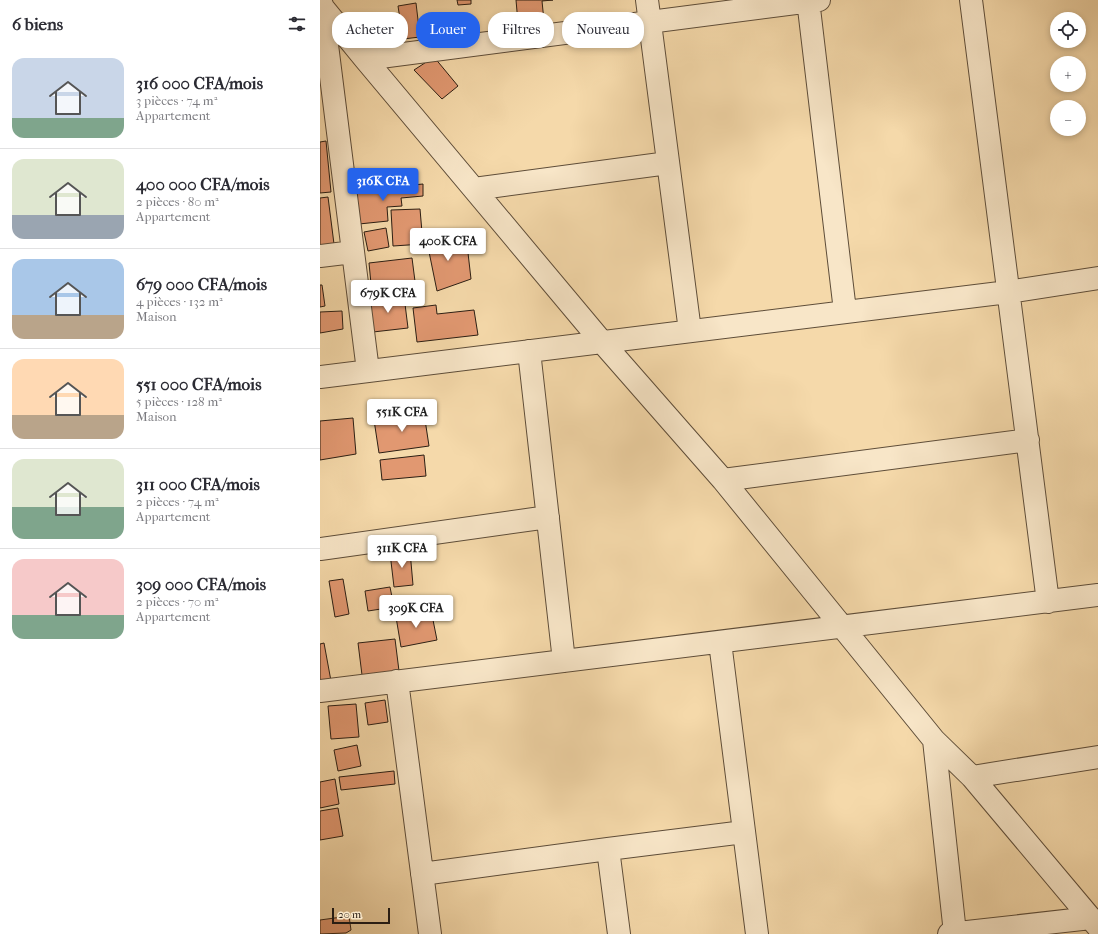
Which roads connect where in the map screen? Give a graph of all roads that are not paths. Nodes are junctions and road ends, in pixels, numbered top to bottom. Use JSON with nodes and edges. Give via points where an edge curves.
{"nodes":[{"id":1,"x":647,"y":0,"type":"edge"},
{"id":2,"x":812,"y":0,"type":"edge"},
{"id":3,"x":971,"y":0,"type":"edge"},
{"id":4,"x":321,"y":3,"type":"edge"},
{"id":5,"x":650,"y":22,"type":"junction"},
{"id":6,"x":365,"y":59,"type":"junction"},
{"id":7,"x":668,"y":163,"type":"junction"},
{"id":8,"x":474,"y":189,"type":"junction"},
{"id":9,"x":353,"y":252,"type":"junction"},
{"id":10,"x":320,"y":256,"type":"edge"},
{"id":11,"x":1098,"y":278,"type":"edge"},
{"id":12,"x":1008,"y":292,"type":"junction"},
{"id":13,"x":845,"y":311,"type":"junction"},
{"id":14,"x":690,"y":331,"type":"junction"},
{"id":15,"x":602,"y":342,"type":"junction"},
{"id":16,"x":529,"y":351,"type":"junction"},
{"id":17,"x":368,"y":371,"type":"junction"},
{"id":18,"x":320,"y":377,"type":"edge"},
{"id":19,"x":1028,"y":440,"type":"junction"},
{"id":20,"x":723,"y":480,"type":"junction"},
{"id":21,"x":548,"y":517,"type":"junction"},
{"id":22,"x":320,"y":549,"type":"edge"},
{"id":23,"x":1098,"y":595,"type":"edge"},
{"id":24,"x":1048,"y":602,"type":"junction"},
{"id":25,"x":842,"y":626,"type":"junction"},
{"id":26,"x":720,"y":642,"type":"junction"},
{"id":27,"x":564,"y":660,"type":"junction"},
{"id":28,"x":397,"y":681,"type":"junction"},
{"id":29,"x":320,"y":691,"type":"edge"},
{"id":30,"x":934,"y":740,"type":"junction"},
{"id":31,"x":1098,"y":757,"type":"edge"},
{"id":32,"x":972,"y":777,"type":"junction"},
{"id":33,"x":744,"y":832,"type":"junction"},
{"id":34,"x":608,"y":849,"type":"junction"},
{"id":35,"x":422,"y":874,"type":"junction"},
{"id":36,"x":1094,"y":922,"type":"edge"},
{"id":37,"x":430,"y":934,"type":"edge"},
{"id":38,"x":619,"y":934,"type":"edge"},
{"id":39,"x":757,"y":934,"type":"edge"},
{"id":40,"x":952,"y":934,"type":"edge"}],
"edges":[{"from":1,"to":5,"type":"street"},
{"from":2,"to":5,"type":"street"},
{"from":2,"to":13,"type":"street"},
{"from":3,"to":12,"type":"street"},
{"from":4,"to":6,"type":"street"},
{"from":4,"to":9,"type":"street"},
{"from":5,"to":6,"type":"street"},
{"from":5,"to":7,"type":"street"},
{"from":6,"to":8,"type":"street"},
{"from":7,"to":8,"type":"street"},
{"from":7,"to":14,"type":"street"},
{"from":8,"to":15,"type":"street"},
{"from":9,"to":10,"type":"street"},
{"from":9,"to":17,"type":"street"},
{"from":11,"to":12,"type":"street"},
{"from":12,"to":13,"type":"street"},
{"from":12,"to":19,"type":"street"},
{"from":13,"to":14,"type":"street"},
{"from":14,"to":15,"type":"street"},
{"from":15,"to":16,"type":"street"},
{"from":15,"to":20,"type":"street"},
{"from":16,"to":17,"type":"street"},
{"from":16,"to":21,"type":"street"},
{"from":17,"to":18,"type":"street"},
{"from":19,"to":20,"type":"street"},
{"from":19,"to":24,"type":"street"},
{"from":20,"to":25,"type":"street"},
{"from":21,"to":22,"type":"street"},
{"from":21,"to":27,"type":"street"},
{"from":23,"to":24,"type":"street"},
{"from":24,"to":25,"type":"street"},
{"from":25,"to":26,"type":"street"},
{"from":25,"to":30,"type":"street"},
{"from":26,"to":27,"type":"street"},
{"from":26,"to":33,"type":"street"},
{"from":27,"to":28,"type":"street"},
{"from":28,"to":29,"type":"street"},
{"from":28,"to":35,"type":"street"},
{"from":30,"to":32,"type":"street"},
{"from":30,"to":40,"type":"street"},
{"from":31,"to":32,"type":"street"},
{"from":32,"to":36,"type":"street"},
{"from":33,"to":34,"type":"street"},
{"from":33,"to":39,"type":"street"},
{"from":34,"to":35,"type":"street"},
{"from":34,"to":38,"type":"street"},
{"from":35,"to":37,"type":"street"},
{"from":36,"to":40,"type":"street"}]}
